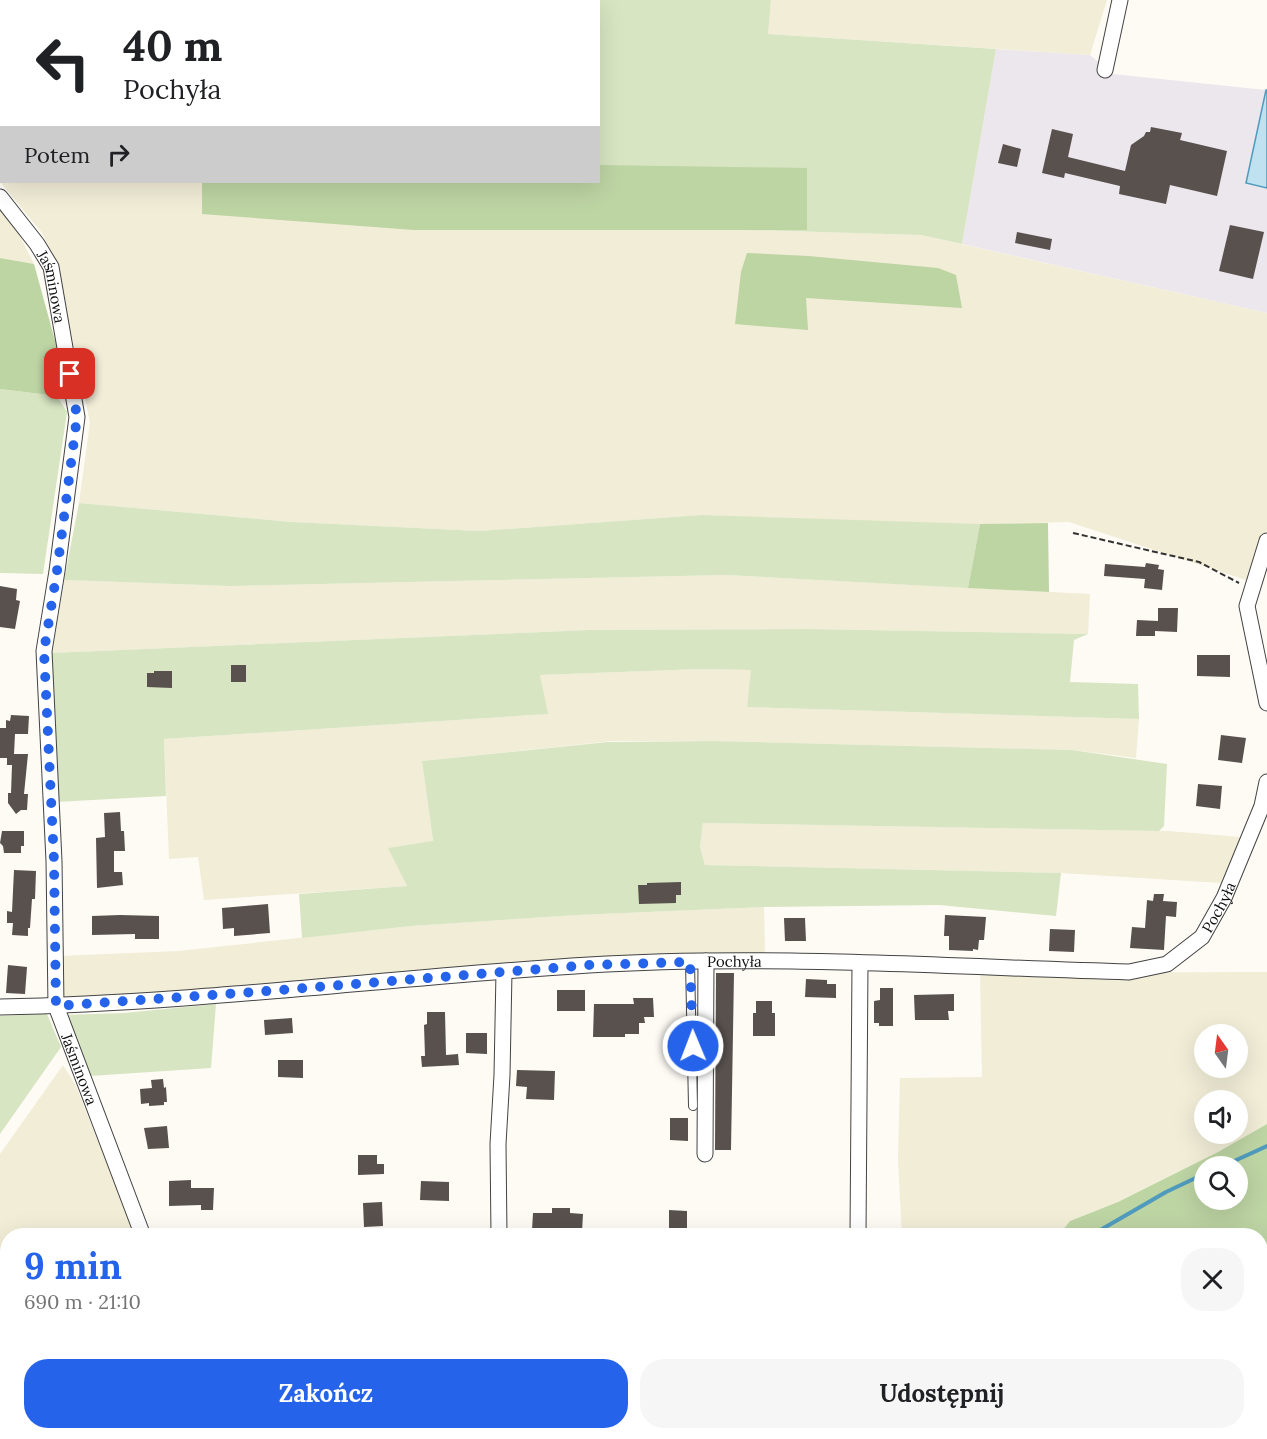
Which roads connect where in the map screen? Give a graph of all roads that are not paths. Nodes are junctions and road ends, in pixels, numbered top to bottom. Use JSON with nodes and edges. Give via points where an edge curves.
{"nodes":[{"id":1,"x":1120,"y":0,"type":"edge"},
{"id":2,"x":1105,"y":70,"type":"dead end"},
{"id":3,"x":0,"y":197,"type":"edge"},
{"id":4,"x":1267,"y":542,"type":"edge"},
{"id":5,"x":1267,"y":703,"type":"edge"},
{"id":6,"x":1267,"y":782,"type":"edge"},
{"id":7,"x":706,"y":961,"type":"junction"},
{"id":8,"x":690,"y":962,"type":"junction"},
{"id":9,"x":860,"y":964,"type":"junction"},
{"id":10,"x":504,"y":972,"type":"junction"},
{"id":11,"x":56,"y":1006,"type":"junction"},
{"id":12,"x":0,"y":1007,"type":"edge"},
{"id":13,"x":693,"y":1106,"type":"dead end"},
{"id":14,"x":705,"y":1154,"type":"dead end"},
{"id":15,"x":140,"y":1228,"type":"edge"},
{"id":16,"x":499,"y":1228,"type":"edge"},
{"id":17,"x":858,"y":1228,"type":"edge"}],
"edges":[{"from":1,"to":2,"type":"street"},
{"from":3,"to":11,"type":"street","name":"Jaśminowa","via":[[51,267],[77,417],[44,651]]},
{"from":4,"to":5,"type":"street","via":[[1247,606]]},
{"from":6,"to":9,"type":"street","name":"Pochyła","via":[[1262,806],[1224,898],[1202,937],[1167,964],[1129,972]]},
{"from":7,"to":8,"type":"street","name":"Pochyła"},
{"from":7,"to":9,"type":"street","name":"Pochyła"},
{"from":7,"to":14,"type":"street"},
{"from":8,"to":10,"type":"street","name":"Pochyła"},
{"from":8,"to":13,"type":"lane"},
{"from":9,"to":17,"type":"street"},
{"from":10,"to":11,"type":"street","name":"Pochyła"},
{"from":10,"to":16,"type":"street"},
{"from":11,"to":12,"type":"street","name":"Pochyła"},
{"from":11,"to":15,"type":"street","name":"Jaśminowa"}]}
